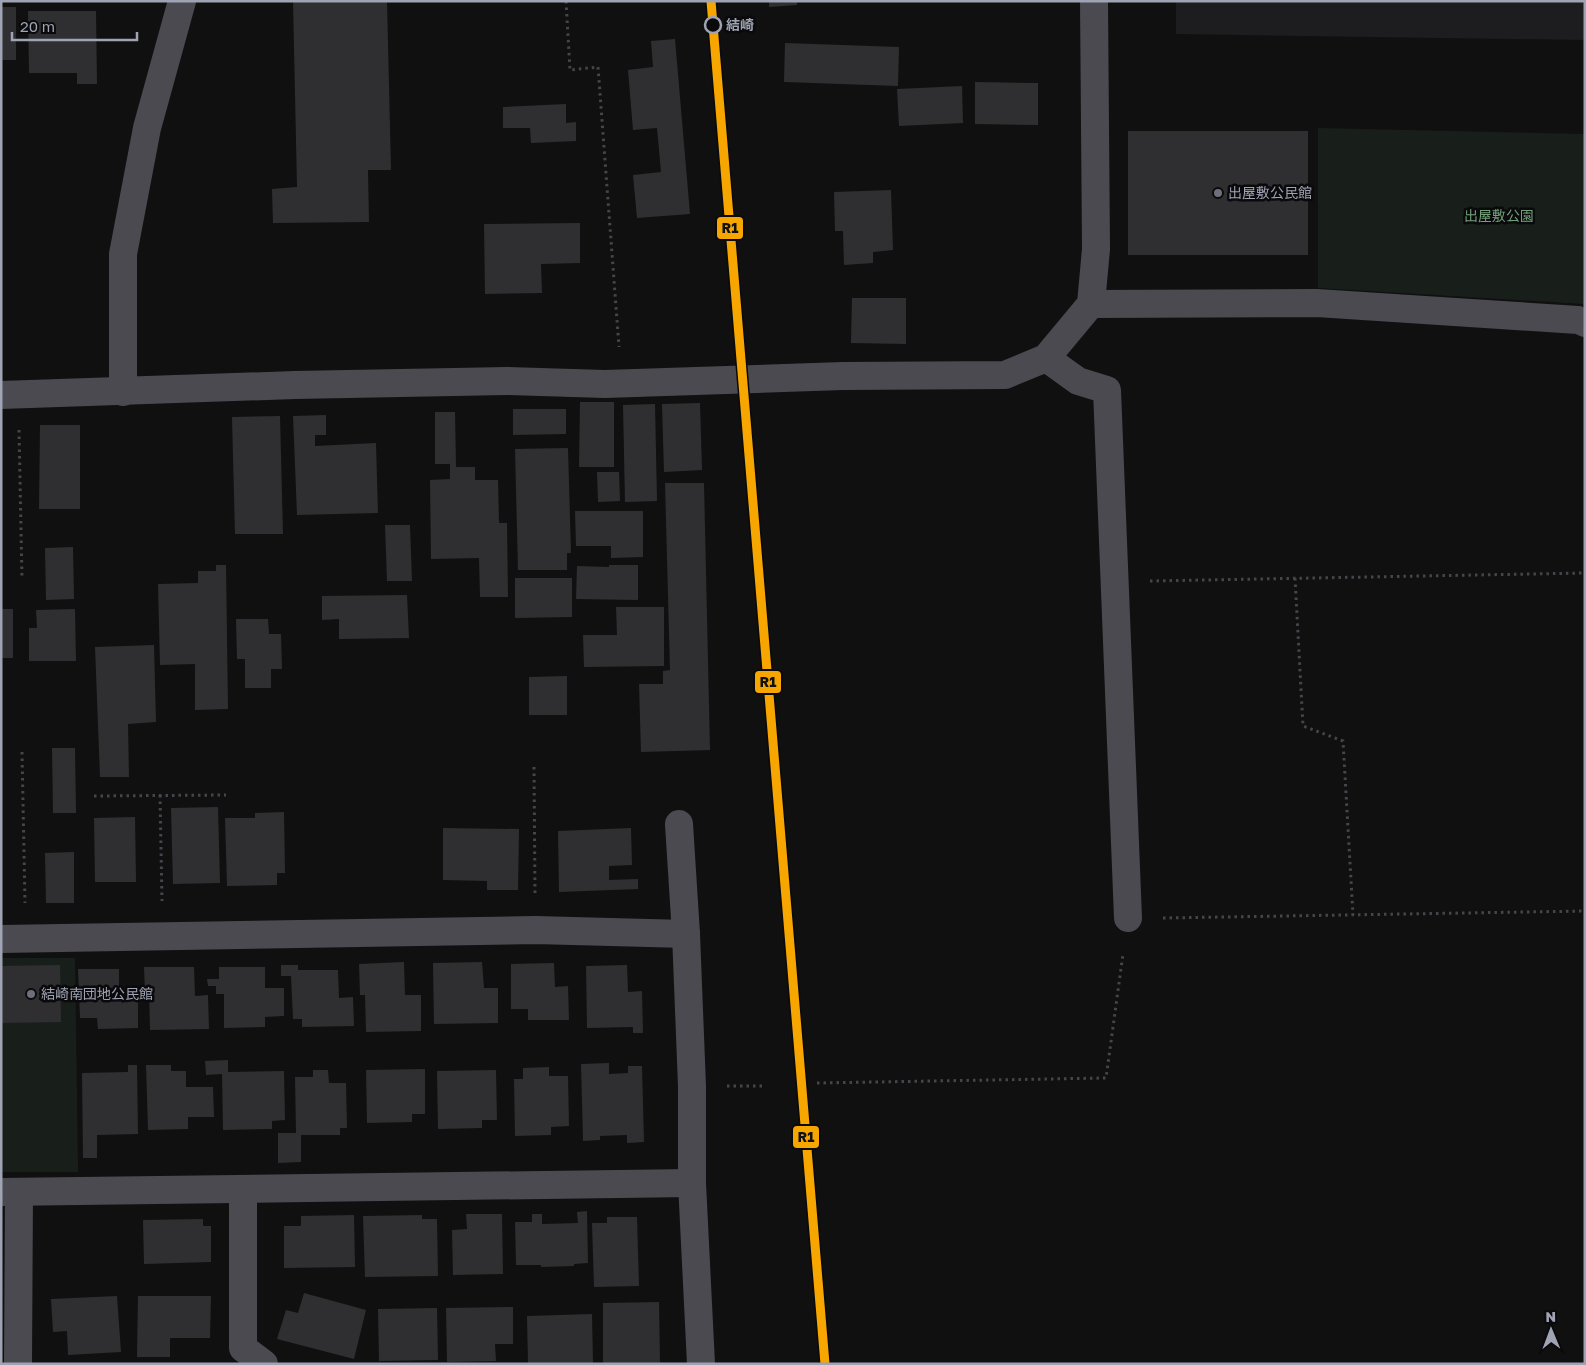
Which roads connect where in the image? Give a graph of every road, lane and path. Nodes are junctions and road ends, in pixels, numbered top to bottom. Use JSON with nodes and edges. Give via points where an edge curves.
{"nodes":[{"id":1,"x":182,"y":1,"type":"edge"},
{"id":2,"x":566,"y":1,"type":"edge"},
{"id":3,"x":1094,"y":1,"type":"edge"},
{"id":4,"x":1091,"y":304,"type":"junction"},
{"id":5,"x":1585,"y":323,"type":"edge"},
{"id":6,"x":619,"y":349,"type":"dead end"},
{"id":7,"x":1046,"y":358,"type":"junction"},
{"id":8,"x":123,"y":392,"type":"junction"},
{"id":9,"x":10,"y":395,"type":"edge"},
{"id":10,"x":1585,"y":573,"type":"edge"},
{"id":11,"x":1295,"y":578,"type":"junction"},
{"id":12,"x":22,"y":579,"type":"dead end"},
{"id":13,"x":1115,"y":582,"type":"junction"},
{"id":14,"x":22,"y":752,"type":"dead end"},
{"id":15,"x":534,"y":767,"type":"dead end"},
{"id":16,"x":160,"y":795,"type":"junction"},
{"id":17,"x":226,"y":795,"type":"dead end"},
{"id":18,"x":94,"y":796,"type":"dead end"},
{"id":19,"x":678,"y":824,"type":"dead end"},
{"id":20,"x":1585,"y":911,"type":"edge"},
{"id":21,"x":1353,"y":915,"type":"junction"},
{"id":22,"x":1128,"y":918,"type":"junction"},
{"id":23,"x":535,"y":930,"type":"junction"},
{"id":24,"x":686,"y":934,"type":"junction"},
{"id":25,"x":163,"y":937,"type":"junction"},
{"id":26,"x":13,"y":938,"type":"edge"},
{"id":27,"x":817,"y":1083,"type":"dead end"},
{"id":28,"x":692,"y":1183,"type":"junction"},
{"id":29,"x":243,"y":1189,"type":"junction"},
{"id":30,"x":10,"y":1192,"type":"edge"},
{"id":31,"x":18,"y":1364,"type":"edge"},
{"id":32,"x":264,"y":1364,"type":"edge"},
{"id":33,"x":701,"y":1364,"type":"edge"}],
"edges":[{"from":1,"to":8,"type":"street","via":[[147,128],[123,254]]},
{"from":2,"to":6,"type":"path","via":[[570,70],[598,67]]},
{"from":3,"to":4,"type":"street","via":[[1096,249]]},
{"from":4,"to":5,"type":"street","via":[[1317,303]]},
{"from":4,"to":7,"type":"street"},
{"from":7,"to":8,"type":"street","via":[[1005,375],[843,376],[606,384],[507,381],[324,384]]},
{"from":7,"to":13,"type":"street","via":[[1078,381],[1107,390]]},
{"from":8,"to":9,"type":"street"},
{"from":9,"to":12,"type":"path"},
{"from":10,"to":11,"type":"path"},
{"from":11,"to":13,"type":"path"},
{"from":11,"to":21,"type":"path","via":[[1303,726],[1344,740]]},
{"from":13,"to":22,"type":"street"},
{"from":14,"to":26,"type":"path"},
{"from":15,"to":23,"type":"path"},
{"from":16,"to":17,"type":"path"},
{"from":16,"to":18,"type":"path"},
{"from":16,"to":25,"type":"path"},
{"from":19,"to":24,"type":"street"},
{"from":20,"to":21,"type":"path"},
{"from":21,"to":22,"type":"path"},
{"from":22,"to":27,"type":"path","via":[[1106,1078]]},
{"from":23,"to":24,"type":"street"},
{"from":23,"to":25,"type":"street"},
{"from":24,"to":28,"type":"street"},
{"from":25,"to":26,"type":"street"},
{"from":28,"to":29,"type":"street"},
{"from":28,"to":33,"type":"street"},
{"from":29,"to":30,"type":"street"},
{"from":29,"to":32,"type":"street","via":[[243,1348]]},
{"from":30,"to":31,"type":"street"}]}
